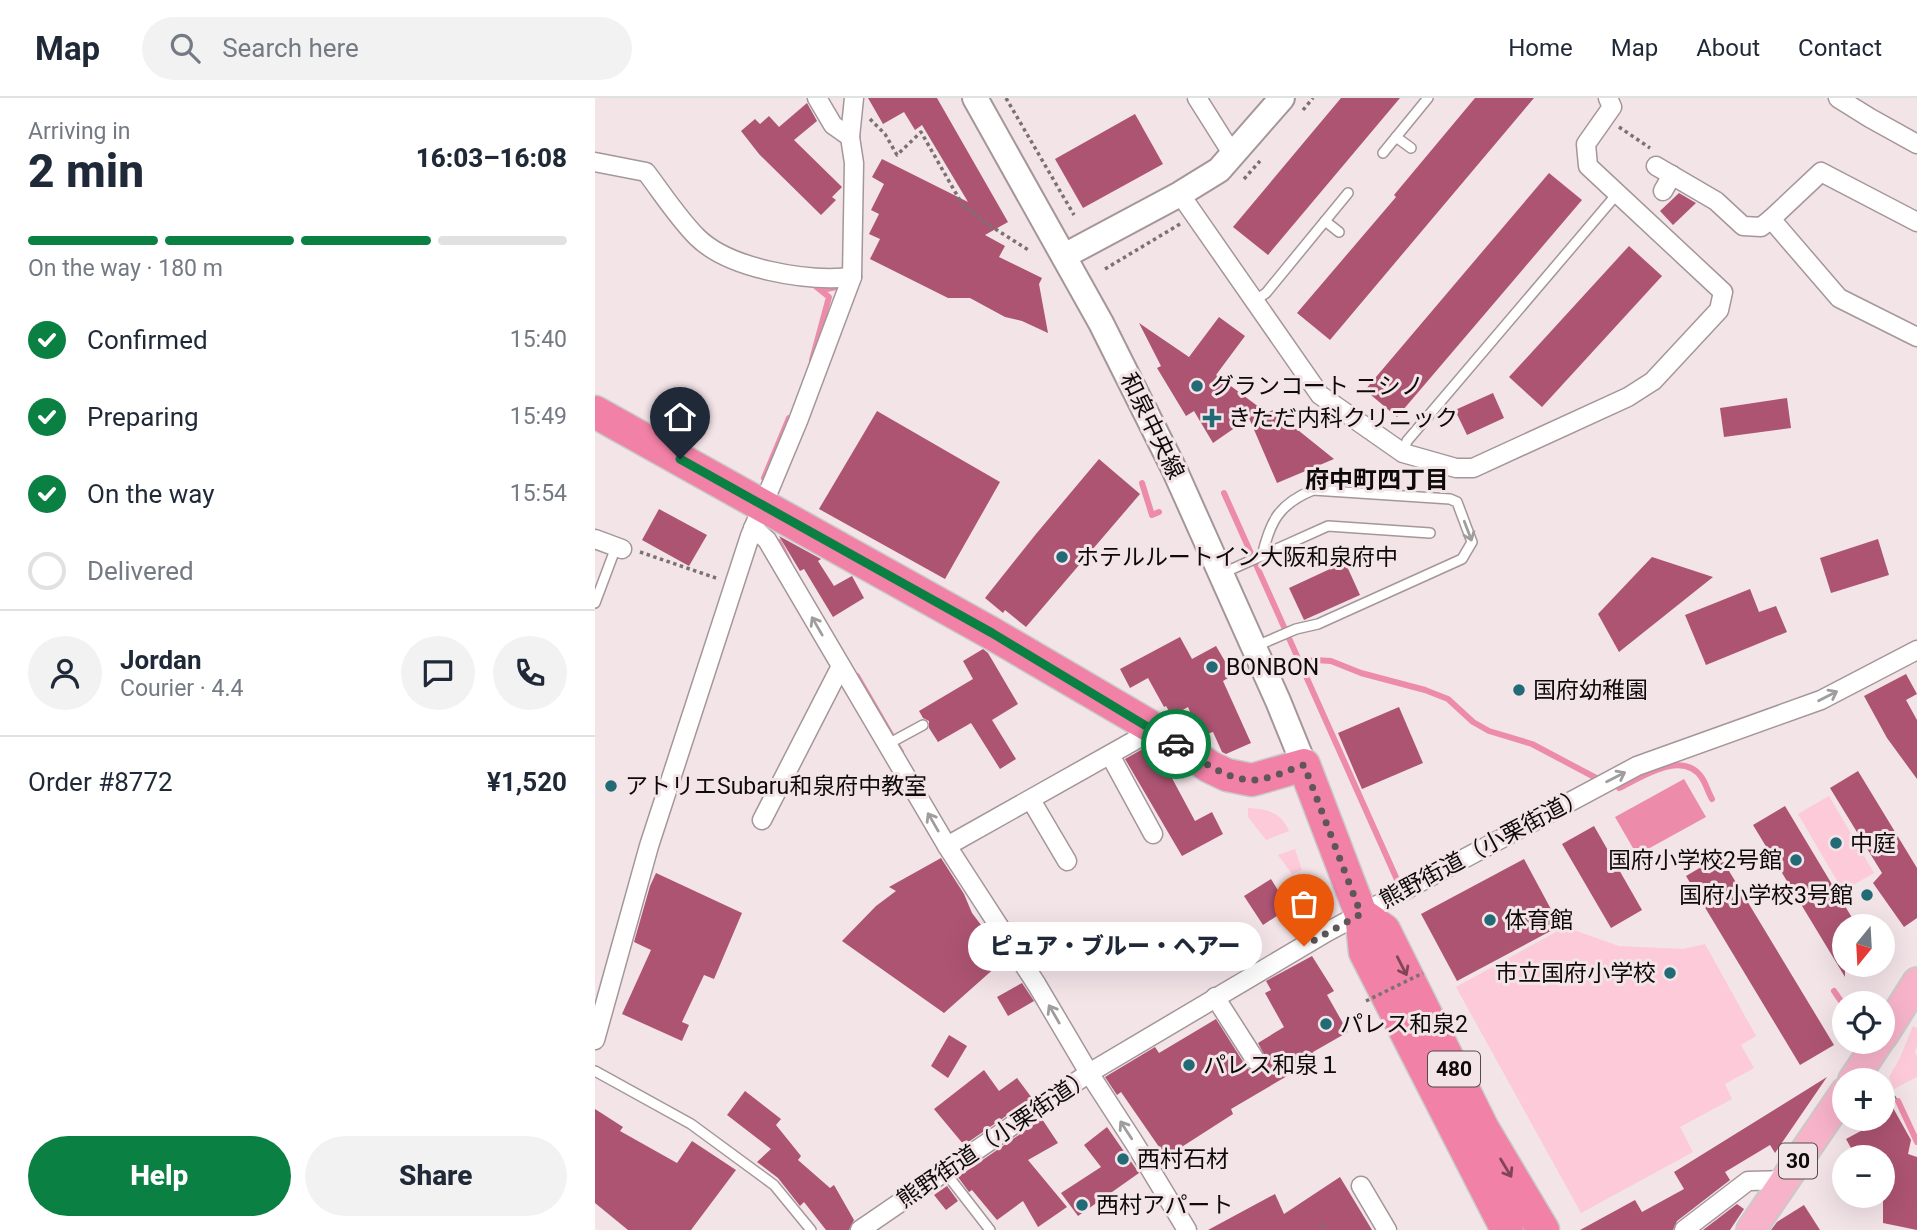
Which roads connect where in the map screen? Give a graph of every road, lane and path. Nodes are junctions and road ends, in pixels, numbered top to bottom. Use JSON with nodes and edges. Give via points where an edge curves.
{"nodes":[{"id":1,"x":817,"y":98,"type":"edge"},
{"id":2,"x":854,"y":98,"type":"edge"},
{"id":3,"x":975,"y":98,"type":"edge"},
{"id":4,"x":1006,"y":98,"type":"edge"},
{"id":5,"x":1198,"y":98,"type":"edge"},
{"id":6,"x":1282,"y":98,"type":"edge"},
{"id":7,"x":1428,"y":98,"type":"edge"},
{"id":8,"x":1608,"y":98,"type":"edge"},
{"id":9,"x":1838,"y":98,"type":"edge"},
{"id":10,"x":852,"y":117,"type":"junction"},
{"id":11,"x":1604,"y":117,"type":"junction"},
{"id":12,"x":850,"y":137,"type":"junction"},
{"id":13,"x":1397,"y":137,"type":"junction"},
{"id":14,"x":1917,"y":144,"type":"edge"},
{"id":15,"x":1411,"y":148,"type":"dead end"},
{"id":16,"x":1383,"y":153,"type":"dead end"},
{"id":17,"x":1233,"y":155,"type":"junction"},
{"id":18,"x":595,"y":162,"type":"edge"},
{"id":19,"x":1664,"y":178,"type":"joint"},
{"id":20,"x":1349,"y":192,"type":"dead end"},
{"id":21,"x":1179,"y":194,"type":"junction"},
{"id":22,"x":1617,"y":194,"type":"junction"},
{"id":23,"x":1074,"y":215,"type":"dead end"},
{"id":24,"x":1771,"y":219,"type":"junction"},
{"id":25,"x":1325,"y":221,"type":"junction"},
{"id":26,"x":1917,"y":222,"type":"edge"},
{"id":27,"x":1339,"y":232,"type":"dead end"},
{"id":28,"x":1030,"y":251,"type":"dead end"},
{"id":29,"x":1064,"y":256,"type":"junction"},
{"id":30,"x":852,"y":277,"type":"junction"},
{"id":31,"x":1254,"y":301,"type":"junction"},
{"id":32,"x":1917,"y":337,"type":"edge"},
{"id":33,"x":595,"y":412,"type":"edge"},
{"id":34,"x":1403,"y":453,"type":"junction"},
{"id":35,"x":757,"y":517,"type":"junction"},
{"id":36,"x":1430,"y":533,"type":"dead end"},
{"id":37,"x":595,"y":539,"type":"edge"},
{"id":38,"x":619,"y":548,"type":"junction"},
{"id":39,"x":1256,"y":559,"type":"junction"},
{"id":40,"x":1220,"y":575,"type":"junction"},
{"id":41,"x":734,"y":584,"type":"junction"},
{"id":42,"x":595,"y":603,"type":"edge"},
{"id":43,"x":1253,"y":648,"type":"junction"},
{"id":44,"x":1917,"y":650,"type":"edge"},
{"id":45,"x":841,"y":666,"type":"junction"},
{"id":46,"x":923,"y":726,"type":"dead end"},
{"id":47,"x":1156,"y":729,"type":"junction"},
{"id":48,"x":892,"y":742,"type":"junction"},
{"id":49,"x":1110,"y":755,"type":"junction"},
{"id":50,"x":1304,"y":765,"type":"junction"},
{"id":51,"x":1031,"y":800,"type":"junction"},
{"id":52,"x":762,"y":820,"type":"dead end"},
{"id":53,"x":1153,"y":834,"type":"dead end"},
{"id":54,"x":947,"y":846,"type":"junction"},
{"id":55,"x":1067,"y":861,"type":"dead end"},
{"id":56,"x":1361,"y":914,"type":"junction"},
{"id":57,"x":1423,"y":973,"type":"dead end"},
{"id":58,"x":1917,"y":982,"type":"edge"},
{"id":59,"x":1215,"y":998,"type":"junction"},
{"id":60,"x":1366,"y":1001,"type":"dead end"},
{"id":61,"x":1895,"y":1017,"type":"edge"},
{"id":62,"x":595,"y":1040,"type":"edge"},
{"id":63,"x":1256,"y":1061,"type":"dead end"},
{"id":64,"x":595,"y":1071,"type":"edge"},
{"id":65,"x":1089,"y":1073,"type":"junction"},
{"id":66,"x":1832,"y":1117,"type":"edge"},
{"id":67,"x":945,"y":1172,"type":"junction"},
{"id":68,"x":1785,"y":1180,"type":"junction"},
{"id":69,"x":1361,"y":1186,"type":"dead end"},
{"id":70,"x":1322,"y":1224,"type":"dead end"},
{"id":71,"x":811,"y":1230,"type":"edge"},
{"id":72,"x":860,"y":1230,"type":"edge"},
{"id":73,"x":990,"y":1230,"type":"edge"},
{"id":74,"x":1187,"y":1230,"type":"edge"},
{"id":75,"x":1325,"y":1230,"type":"edge"},
{"id":76,"x":1387,"y":1230,"type":"edge"},
{"id":77,"x":1507,"y":1230,"type":"edge"},
{"id":78,"x":1543,"y":1230,"type":"edge"},
{"id":79,"x":1684,"y":1230,"type":"edge"},
{"id":80,"x":1751,"y":1230,"type":"edge"}],
"edges":[{"from":1,"to":12,"type":"street","via":[[832,125]]},
{"from":2,"to":10,"type":"street"},
{"from":3,"to":29,"type":"street","name":"和泉中央線"},
{"from":4,"to":23,"type":"path"},
{"from":5,"to":17,"type":"street"},
{"from":6,"to":17,"type":"street"},
{"from":7,"to":13,"type":"lane"},
{"from":8,"to":11,"type":"street","via":[[1612,107]]},
{"from":9,"to":14,"type":"street"},
{"from":10,"to":12,"type":"street"},
{"from":10,"to":28,"type":"path","via":[[872,120],[897,155],[921,132],[962,204]]},
{"from":11,"to":19,"type":"path","via":[[1662,156]]},
{"from":11,"to":22,"type":"street","via":[[1586,144],[1588,166]]},
{"from":12,"to":30,"type":"street","via":[[854,163]]},
{"from":13,"to":15,"type":"lane"},
{"from":13,"to":16,"type":"lane"},
{"from":17,"to":21,"type":"street","via":[[1219,170]]},
{"from":18,"to":30,"type":"street","via":[[646,172],[697,237],[721,255],[809,277]]},
{"from":19,"to":24,"type":"street","via":[[1716,201],[1744,226],[1761,227]]},
{"from":20,"to":25,"type":"lane"},
{"from":21,"to":29,"type":"street"},
{"from":21,"to":31,"type":"street"},
{"from":22,"to":34,"type":"lane","via":[[1407,441]]},
{"from":22,"to":34,"type":"street","via":[[1723,292],[1719,310],[1653,381],[1616,403],[1473,468],[1456,468]]},
{"from":24,"to":26,"type":"street","via":[[1821,172]]},
{"from":24,"to":32,"type":"street","via":[[1839,298]]},
{"from":25,"to":27,"type":"lane"},
{"from":25,"to":31,"type":"lane","via":[[1266,293]]},
{"from":29,"to":40,"type":"street","name":"和泉中央線","via":[[1168,457]]},
{"from":30,"to":35,"type":"street"},
{"from":31,"to":34,"type":"street","via":[[1320,395]]},
{"from":33,"to":35,"type":"highway"},
{"from":35,"to":41,"type":"street"},
{"from":45,"to":35,"type":"street","one_way":true},
{"from":35,"to":47,"type":"highway","via":[[992,633]]},
{"from":36,"to":39,"type":"lane","via":[[1328,526]]},
{"from":37,"to":38,"type":"street"},
{"from":38,"to":41,"type":"path"},
{"from":38,"to":42,"type":"lane"},
{"from":39,"to":40,"type":"lane"},
{"from":39,"to":43,"type":"lane","one_way":true,"via":[[1275,518],[1313,490],[1450,499],[1457,502],[1472,542],[1462,559]]},
{"from":40,"to":43,"type":"street","name":"和泉中央線"},
{"from":41,"to":62,"type":"street","via":[[649,846]]},
{"from":43,"to":50,"type":"street","name":"和泉中央線"},
{"from":56,"to":44,"type":"street","name":"熊野街道（小栗街道）","one_way":true,"via":[[1637,766],[1821,700]]},
{"from":45,"to":48,"type":"street"},
{"from":45,"to":52,"type":"street"},
{"from":46,"to":48,"type":"lane"},
{"from":47,"to":49,"type":"street"},
{"from":47,"to":50,"type":"highway","via":[[1227,775],[1252,780]]},
{"from":54,"to":48,"type":"street","one_way":true},
{"from":49,"to":51,"type":"street"},
{"from":49,"to":53,"type":"street"},
{"from":50,"to":56,"type":"highway","number":"480"},
{"from":51,"to":54,"type":"street"},
{"from":51,"to":55,"type":"street"},
{"from":65,"to":54,"type":"street","one_way":true},
{"from":56,"to":59,"type":"street","name":"熊野街道（小栗街道）"},
{"from":56,"to":77,"type":"highway","number":"480","via":[[1365,952]]},
{"from":56,"to":78,"type":"highway","number":"480","one_way":true,"via":[[1384,930],[1483,1129]]},
{"from":57,"to":60,"type":"path","bridge":true},
{"from":58,"to":61,"type":"main road"},
{"from":59,"to":63,"type":"street"},
{"from":59,"to":65,"type":"street","name":"熊野街道（小栗街道）"},
{"from":64,"to":71,"type":"lane","via":[[701,1132],[774,1185]]},
{"from":65,"to":67,"type":"street","name":"熊野街道（小栗街道）"},
{"from":74,"to":65,"type":"street","one_way":true},
{"from":66,"to":68,"type":"main road","number":"30","via":[[1822,1137]]},
{"from":67,"to":72,"type":"street","name":"熊野街道（小栗街道）"},
{"from":67,"to":73,"type":"lane"},
{"from":68,"to":79,"type":"street","via":[[1748,1181]]},
{"from":68,"to":80,"type":"main road","number":"30"},
{"from":69,"to":76,"type":"street"},
{"from":70,"to":75,"type":"path"}]}
